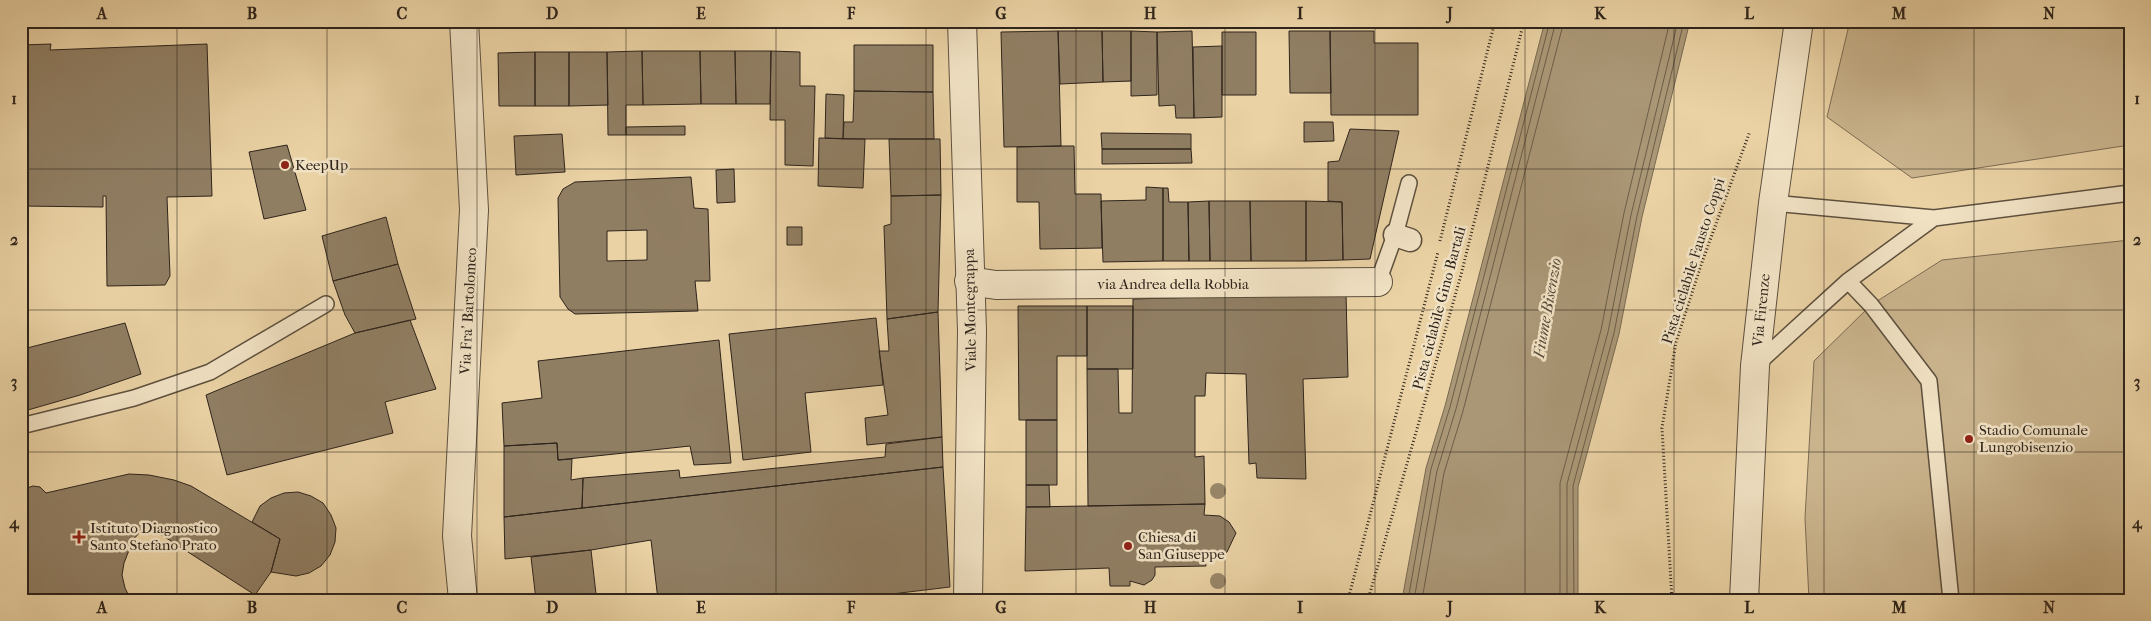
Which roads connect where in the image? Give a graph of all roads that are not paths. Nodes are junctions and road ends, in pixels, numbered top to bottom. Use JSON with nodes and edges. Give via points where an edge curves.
{"nodes":[{"id":1,"x":464,"y":21,"type":"edge"},
{"id":2,"x":962,"y":21,"type":"edge"},
{"id":3,"x":1799,"y":21,"type":"edge"},
{"id":4,"x":1409,"y":183,"type":"dead end"},
{"id":5,"x":2130,"y":193,"type":"edge"},
{"id":6,"x":1773,"y":203,"type":"junction"},
{"id":7,"x":1934,"y":218,"type":"junction"},
{"id":8,"x":969,"y":281,"type":"junction"},
{"id":9,"x":1848,"y":281,"type":"junction"},
{"id":10,"x":1378,"y":282,"type":"joint"},
{"id":11,"x":326,"y":304,"type":"dead end"},
{"id":12,"x":1755,"y":366,"type":"junction"},
{"id":13,"x":21,"y":426,"type":"edge"},
{"id":14,"x":462,"y":600,"type":"edge"},
{"id":15,"x":968,"y":600,"type":"edge"},
{"id":16,"x":1744,"y":600,"type":"edge"},
{"id":17,"x":1951,"y":600,"type":"edge"}],
"edges":[{"from":1,"to":14,"type":"street","name":"Via Fra' Bartolomeo","via":[[474,210],[457,536]]},
{"from":2,"to":8,"type":"street","name":"Viale Montegrappa"},
{"from":3,"to":6,"type":"street","name":"Via Firenze"},
{"from":4,"to":10,"type":"lane","via":[[1402,237]]},
{"from":5,"to":7,"type":"lane"},
{"from":6,"to":7,"type":"lane"},
{"from":6,"to":12,"type":"street","name":"Via Firenze"},
{"from":7,"to":9,"type":"lane"},
{"from":8,"to":10,"type":"street","name":"via Andrea della Robbia","via":[[996,285]]},
{"from":8,"to":15,"type":"street","name":"Viale Montegrappa","via":[[972,331]]},
{"from":9,"to":12,"type":"lane"},
{"from":9,"to":17,"type":"lane","via":[[1871,305],[1929,381]]},
{"from":11,"to":13,"type":"lane","via":[[210,372],[134,398]]},
{"from":12,"to":16,"type":"street","name":"Via Firenze"}]}
